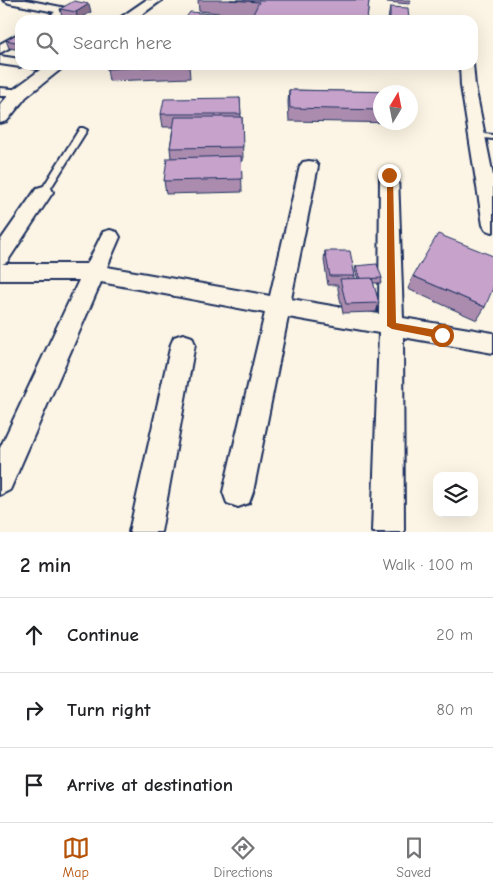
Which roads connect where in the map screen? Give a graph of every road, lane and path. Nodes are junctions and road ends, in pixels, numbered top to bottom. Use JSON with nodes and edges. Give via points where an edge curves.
{"nodes":[{"id":1,"x":155,"y":0,"type":"edge"},
{"id":2,"x":24,"y":1,"type":"edge"},
{"id":3,"x":78,"y":4,"type":"edge"},
{"id":4,"x":8,"y":5,"type":"edge"},
{"id":5,"x":66,"y":11,"type":"junction"},
{"id":6,"x":59,"y":15,"type":"edge"},
{"id":7,"x":132,"y":15,"type":"edge"},
{"id":8,"x":15,"y":40,"type":"edge"},
{"id":9,"x":0,"y":49,"type":"edge"},
{"id":10,"x":0,"y":60,"type":"edge"},
{"id":11,"x":15,"y":62,"type":"edge"},
{"id":12,"x":51,"y":70,"type":"edge"},
{"id":13,"x":467,"y":70,"type":"edge"},
{"id":14,"x":0,"y":92,"type":"edge"},
{"id":15,"x":20,"y":93,"type":"junction"},
{"id":16,"x":2,"y":120,"type":"edge"},
{"id":17,"x":83,"y":130,"type":"dead end"},
{"id":18,"x":485,"y":136,"type":"edge"},
{"id":19,"x":309,"y":166,"type":"dead end"},
{"id":20,"x":389,"y":175,"type":"dead end"},
{"id":21,"x":44,"y":192,"type":"joint"},
{"id":22,"x":493,"y":225,"type":"edge"},
{"id":23,"x":110,"y":237,"type":"dead end"},
{"id":24,"x":0,"y":257,"type":"edge"},
{"id":25,"x":0,"y":272,"type":"edge"},
{"id":26,"x":93,"y":272,"type":"junction"},
{"id":27,"x":277,"y":306,"type":"junction"},
{"id":28,"x":392,"y":326,"type":"junction"},
{"id":29,"x":493,"y":343,"type":"edge"},
{"id":30,"x":183,"y":344,"type":"dead end"},
{"id":31,"x":0,"y":480,"type":"edge"},
{"id":32,"x":238,"y":492,"type":"dead end"},
{"id":33,"x":145,"y":532,"type":"edge"},
{"id":34,"x":388,"y":532,"type":"edge"}],
"edges":[{"from":1,"to":7,"type":"street"},
{"from":2,"to":4,"type":"street"},
{"from":2,"to":5,"type":"street"},
{"from":3,"to":5,"type":"street"},
{"from":5,"to":6,"type":"street"},
{"from":8,"to":9,"type":"street"},
{"from":10,"to":11,"type":"street"},
{"from":12,"to":15,"type":"street"},
{"from":13,"to":18,"type":"street","via":[[468,86]]},
{"from":14,"to":15,"type":"street"},
{"from":15,"to":16,"type":"street"},
{"from":17,"to":21,"type":"lane"},
{"from":18,"to":22,"type":"street"},
{"from":19,"to":27,"type":"street"},
{"from":20,"to":28,"type":"street"},
{"from":21,"to":24,"type":"street"},
{"from":23,"to":26,"type":"street"},
{"from":25,"to":26,"type":"street"},
{"from":26,"to":27,"type":"street"},
{"from":26,"to":31,"type":"street"},
{"from":27,"to":28,"type":"street"},
{"from":27,"to":32,"type":"street"},
{"from":28,"to":29,"type":"street"},
{"from":28,"to":34,"type":"street"},
{"from":30,"to":33,"type":"street"}]}
